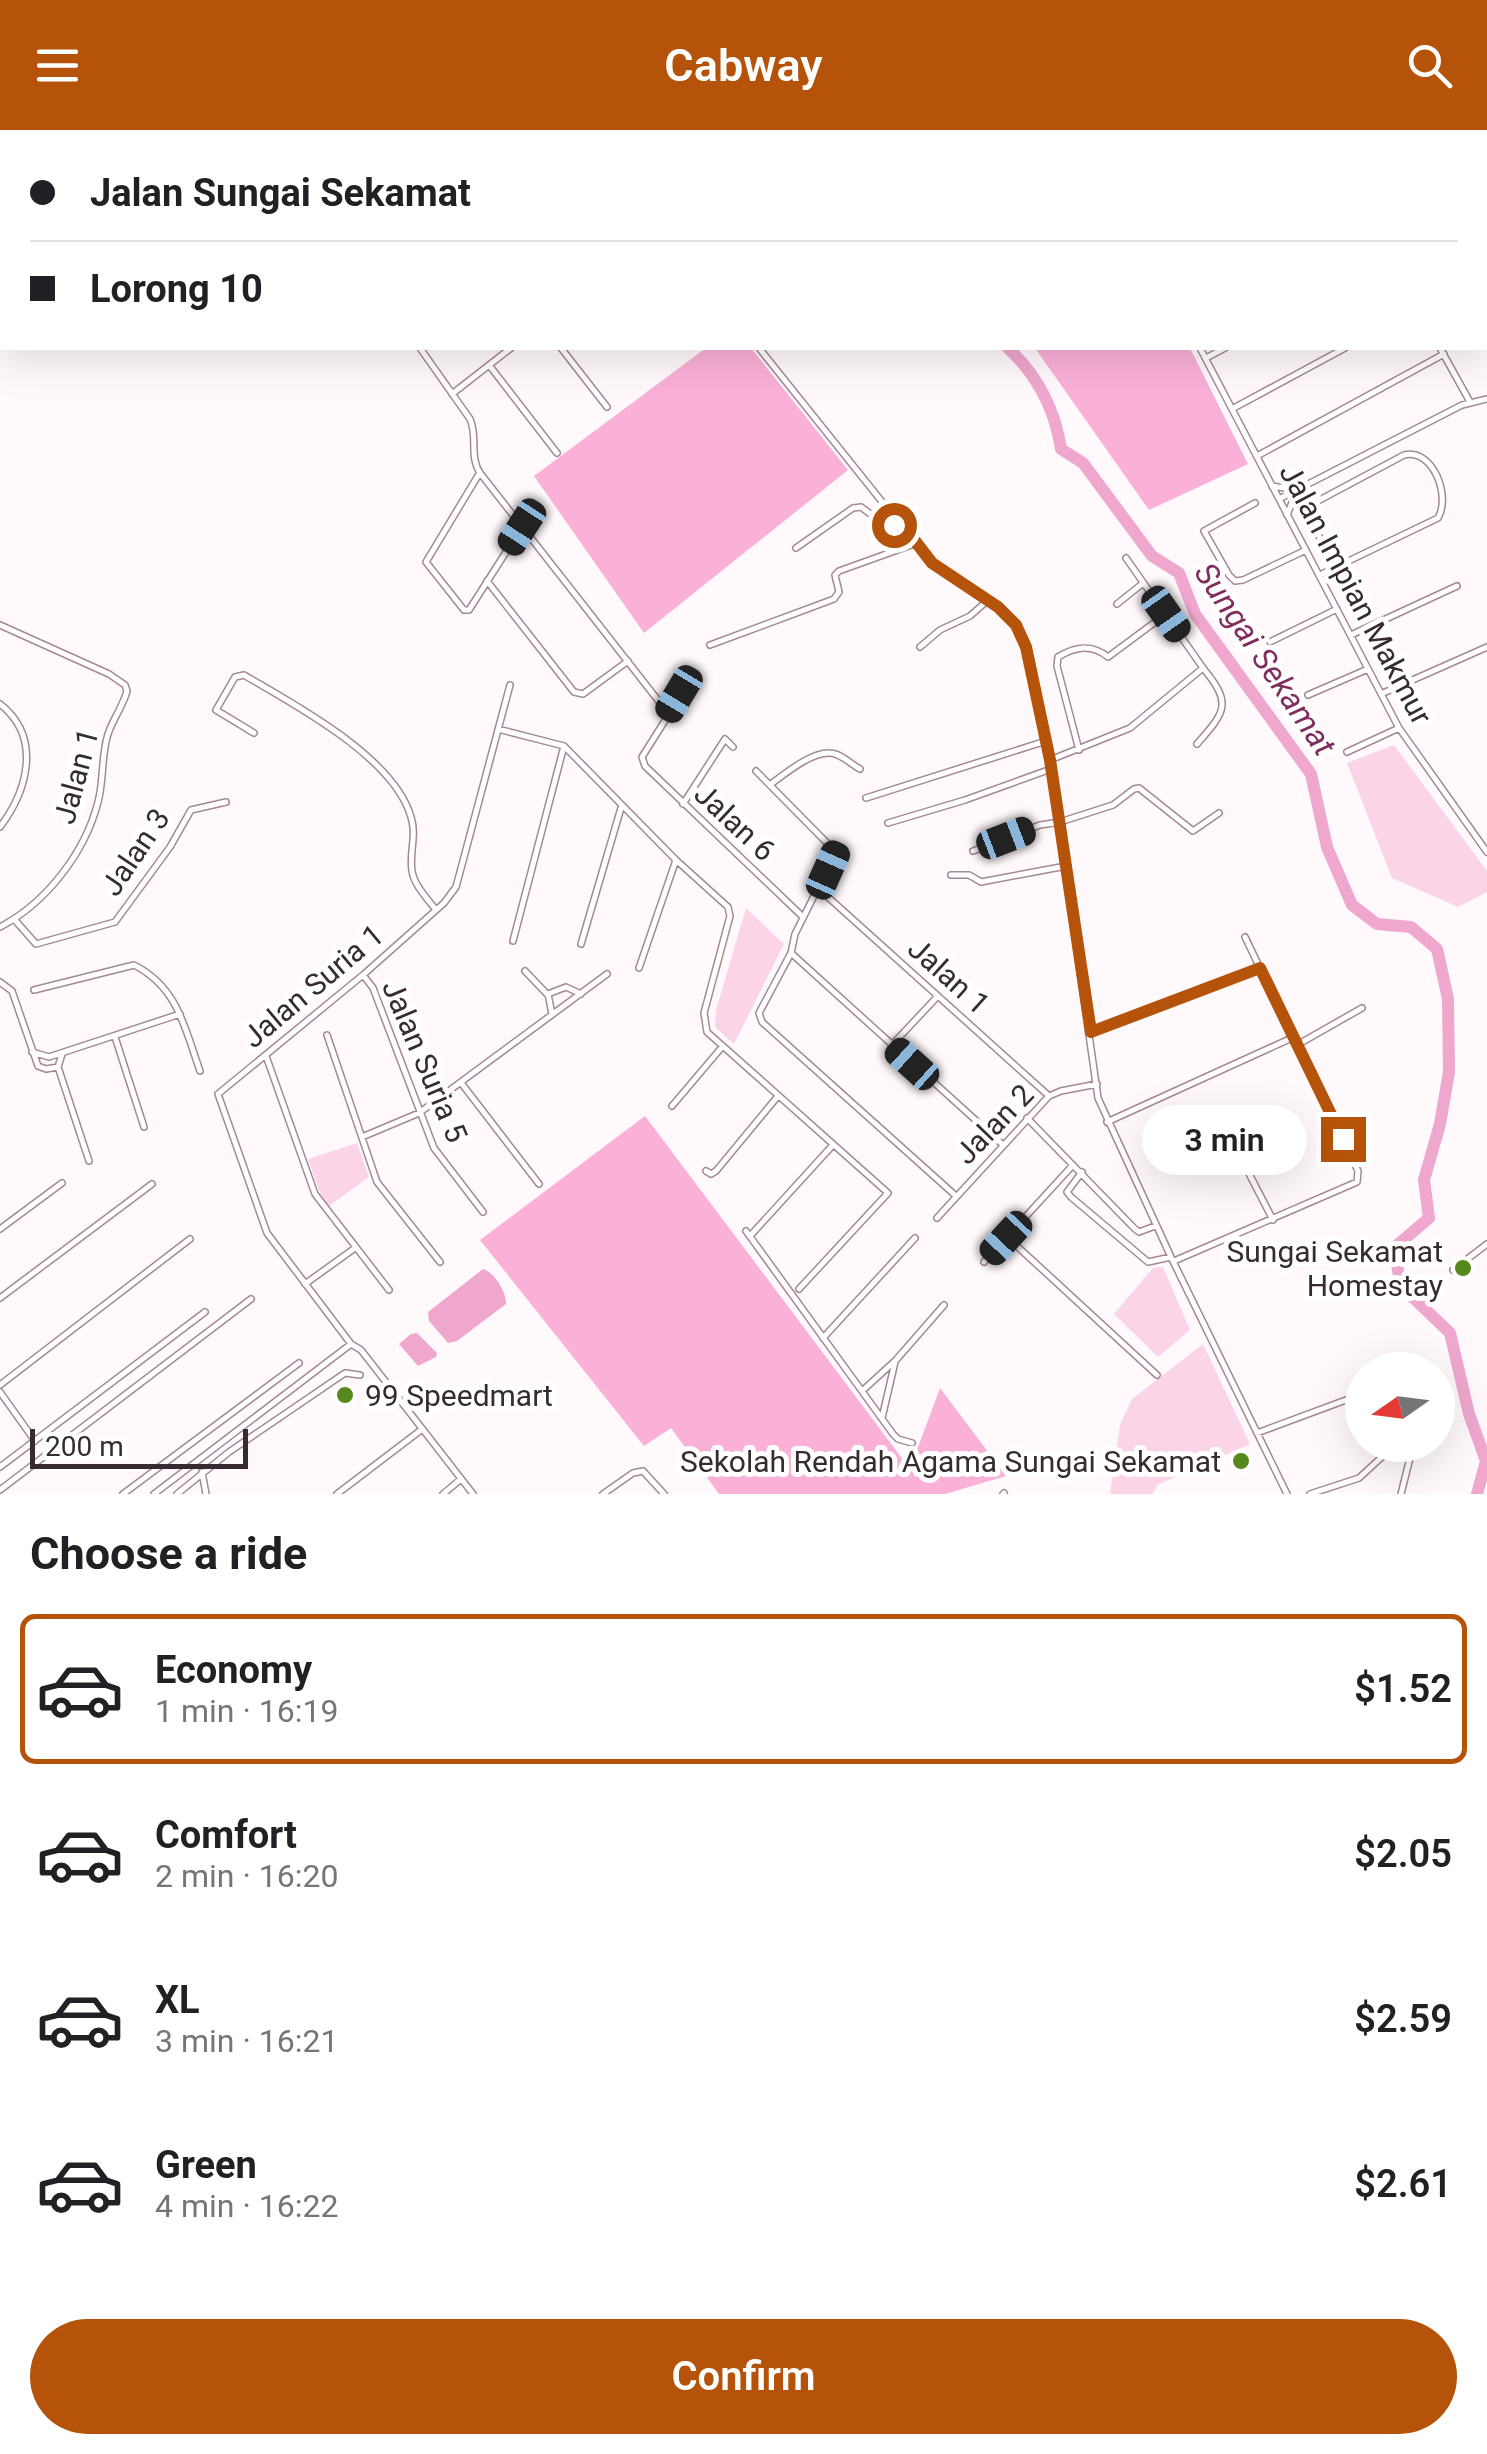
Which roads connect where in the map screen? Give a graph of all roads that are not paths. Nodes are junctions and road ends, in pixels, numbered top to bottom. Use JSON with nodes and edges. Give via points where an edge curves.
{"nodes":[{"id":1,"x":421,"y":350,"type":"edge"},
{"id":2,"x":508,"y":350,"type":"edge"},
{"id":3,"x":563,"y":350,"type":"edge"},
{"id":4,"x":762,"y":350,"type":"edge"},
{"id":5,"x":1201,"y":350,"type":"edge"},
{"id":6,"x":1221,"y":350,"type":"edge"},
{"id":7,"x":1341,"y":350,"type":"edge"},
{"id":8,"x":1442,"y":351,"type":"edge"},
{"id":9,"x":1206,"y":358,"type":"junction"},
{"id":10,"x":489,"y":365,"type":"junction"},
{"id":11,"x":452,"y":394,"type":"junction"},
{"id":12,"x":1487,"y":398,"type":"edge"},
{"id":13,"x":1470,"y":403,"type":"junction"},
{"id":14,"x":607,"y":408,"type":"dead end"},
{"id":15,"x":1232,"y":409,"type":"junction"},
{"id":16,"x":556,"y":453,"type":"dead end"},
{"id":17,"x":1257,"y":456,"type":"junction"},
{"id":18,"x":480,"y":473,"type":"junction"},
{"id":19,"x":1272,"y":486,"type":"junction"},
{"id":20,"x":1296,"y":490,"type":"junction"},
{"id":21,"x":1279,"y":499,"type":"junction"},
{"id":22,"x":1255,"y":503,"type":"dead end"},
{"id":23,"x":1288,"y":515,"type":"junction"},
{"id":24,"x":902,"y":524,"type":"junction"},
{"id":25,"x":522,"y":527,"type":"junction"},
{"id":26,"x":917,"y":542,"type":"junction"},
{"id":27,"x":796,"y":548,"type":"dead end"},
{"id":28,"x":1306,"y":550,"type":"junction"},
{"id":29,"x":1126,"y":558,"type":"dead end"},
{"id":30,"x":1334,"y":568,"type":"junction"},
{"id":31,"x":1319,"y":575,"type":"junction"},
{"id":32,"x":487,"y":581,"type":"junction"},
{"id":33,"x":1144,"y":583,"type":"junction"},
{"id":34,"x":1457,"y":586,"type":"dead end"},
{"id":35,"x":988,"y":600,"type":"junction"},
{"id":36,"x":1117,"y":604,"type":"dead end"},
{"id":37,"x":1336,"y":609,"type":"junction"},
{"id":38,"x":1166,"y":614,"type":"junction"},
{"id":39,"x":0,"y":624,"type":"edge"},
{"id":40,"x":1350,"y":635,"type":"junction"},
{"id":41,"x":1270,"y":642,"type":"dead end"},
{"id":42,"x":710,"y":645,"type":"dead end"},
{"id":43,"x":920,"y":647,"type":"dead end"},
{"id":44,"x":1487,"y":647,"type":"edge"},
{"id":45,"x":628,"y":662,"type":"junction"},
{"id":46,"x":1203,"y":668,"type":"junction"},
{"id":47,"x":1368,"y":668,"type":"junction"},
{"id":48,"x":510,"y":684,"type":"dead end"},
{"id":49,"x":683,"y":692,"type":"dead end"},
{"id":50,"x":1381,"y":694,"type":"junction"},
{"id":51,"x":1308,"y":696,"type":"dead end"},
{"id":52,"x":0,"y":704,"type":"edge"},
{"id":53,"x":668,"y":713,"type":"junction"},
{"id":54,"x":1399,"y":728,"type":"junction"},
{"id":55,"x":498,"y":729,"type":"junction"},
{"id":56,"x":254,"y":732,"type":"dead end"},
{"id":57,"x":1046,"y":741,"type":"junction"},
{"id":58,"x":1197,"y":744,"type":"dead end"},
{"id":59,"x":564,"y":746,"type":"junction"},
{"id":60,"x":733,"y":747,"type":"dead end"},
{"id":61,"x":1079,"y":750,"type":"junction"},
{"id":62,"x":1347,"y":752,"type":"dead end"},
{"id":63,"x":1050,"y":760,"type":"junction"},
{"id":64,"x":1051,"y":768,"type":"junction"},
{"id":65,"x":860,"y":769,"type":"dead end"},
{"id":66,"x":756,"y":771,"type":"dead end"},
{"id":67,"x":770,"y":785,"type":"junction"},
{"id":68,"x":866,"y":798,"type":"dead end"},
{"id":69,"x":226,"y":802,"type":"dead end"},
{"id":70,"x":683,"y":804,"type":"junction"},
{"id":71,"x":621,"y":806,"type":"junction"},
{"id":72,"x":1218,"y":813,"type":"dead end"},
{"id":73,"x":1060,"y":822,"type":"junction"},
{"id":74,"x":888,"y":823,"type":"dead end"},
{"id":75,"x":0,"y":828,"type":"edge"},
{"id":76,"x":973,"y":850,"type":"dead end"},
{"id":77,"x":1487,"y":852,"type":"edge"},
{"id":78,"x":676,"y":860,"type":"junction"},
{"id":79,"x":1066,"y":866,"type":"junction"},
{"id":80,"x":951,"y":875,"type":"dead end"},
{"id":81,"x":819,"y":889,"type":"junction"},
{"id":82,"x":436,"y":910,"type":"junction"},
{"id":83,"x":803,"y":917,"type":"junction"},
{"id":84,"x":14,"y":919,"type":"junction"},
{"id":85,"x":0,"y":927,"type":"edge"},
{"id":86,"x":1245,"y":936,"type":"dead end"},
{"id":87,"x":513,"y":941,"type":"dead end"},
{"id":88,"x":581,"y":944,"type":"dead end"},
{"id":89,"x":791,"y":953,"type":"junction"},
{"id":90,"x":638,"y":968,"type":"dead end"},
{"id":91,"x":1260,"y":968,"type":"junction"},
{"id":92,"x":525,"y":972,"type":"dead end"},
{"id":93,"x":607,"y":974,"type":"dead end"},
{"id":94,"x":363,"y":975,"type":"junction"},
{"id":95,"x":0,"y":982,"type":"edge"},
{"id":96,"x":34,"y":990,"type":"dead end"},
{"id":97,"x":548,"y":994,"type":"junction"},
{"id":98,"x":581,"y":994,"type":"junction"},
{"id":99,"x":938,"y":996,"type":"junction"},
{"id":100,"x":1362,"y":1008,"type":"dead end"},
{"id":101,"x":180,"y":1014,"type":"junction"},
{"id":102,"x":552,"y":1016,"type":"junction"},
{"id":103,"x":1091,"y":1032,"type":"junction"},
{"id":104,"x":327,"y":1036,"type":"dead end"},
{"id":105,"x":115,"y":1037,"type":"junction"},
{"id":106,"x":1294,"y":1037,"type":"junction"},
{"id":107,"x":1298,"y":1045,"type":"junction"},
{"id":108,"x":722,"y":1046,"type":"junction"},
{"id":109,"x":891,"y":1046,"type":"junction"},
{"id":110,"x":32,"y":1052,"type":"junction"},
{"id":111,"x":64,"y":1052,"type":"junction"},
{"id":112,"x":266,"y":1056,"type":"junction"},
{"id":113,"x":58,"y":1067,"type":"junction"},
{"id":114,"x":200,"y":1071,"type":"dead end"},
{"id":115,"x":462,"y":1084,"type":"junction"},
{"id":116,"x":1097,"y":1084,"type":"junction"},
{"id":117,"x":778,"y":1096,"type":"junction"},
{"id":118,"x":1049,"y":1096,"type":"junction"},
{"id":119,"x":672,"y":1106,"type":"dead end"},
{"id":120,"x":419,"y":1113,"type":"junction"},
{"id":121,"x":1027,"y":1118,"type":"junction"},
{"id":122,"x":1107,"y":1122,"type":"junction"},
{"id":123,"x":144,"y":1127,"type":"dead end"},
{"id":124,"x":1228,"y":1133,"type":"dead end"},
{"id":125,"x":362,"y":1137,"type":"junction"},
{"id":126,"x":1002,"y":1144,"type":"junction"},
{"id":127,"x":832,"y":1146,"type":"junction"},
{"id":128,"x":88,"y":1160,"type":"dead end"},
{"id":129,"x":1074,"y":1164,"type":"junction"},
{"id":130,"x":706,"y":1171,"type":"dead end"},
{"id":131,"x":1082,"y":1172,"type":"junction"},
{"id":132,"x":62,"y":1183,"type":"dead end"},
{"id":133,"x":152,"y":1184,"type":"dead end"},
{"id":134,"x":539,"y":1184,"type":"dead end"},
{"id":135,"x":956,"y":1196,"type":"junction"},
{"id":136,"x":483,"y":1212,"type":"dead end"},
{"id":137,"x":936,"y":1218,"type":"dead end"},
{"id":138,"x":1273,"y":1220,"type":"junction"},
{"id":139,"x":1156,"y":1225,"type":"junction"},
{"id":140,"x":0,"y":1229,"type":"edge"},
{"id":141,"x":190,"y":1238,"type":"dead end"},
{"id":142,"x":915,"y":1238,"type":"dead end"},
{"id":143,"x":1006,"y":1238,"type":"junction"},
{"id":144,"x":1487,"y":1244,"type":"edge"},
{"id":145,"x":355,"y":1248,"type":"junction"},
{"id":146,"x":1172,"y":1259,"type":"junction"},
{"id":147,"x":440,"y":1262,"type":"dead end"},
{"id":148,"x":984,"y":1262,"type":"dead end"},
{"id":149,"x":1453,"y":1270,"type":"dead end"},
{"id":150,"x":306,"y":1284,"type":"junction"},
{"id":151,"x":799,"y":1289,"type":"dead end"},
{"id":152,"x":389,"y":1290,"type":"dead end"},
{"id":153,"x":0,"y":1298,"type":"edge"},
{"id":154,"x":251,"y":1299,"type":"dead end"},
{"id":155,"x":944,"y":1306,"type":"dead end"},
{"id":156,"x":205,"y":1312,"type":"dead end"},
{"id":157,"x":192,"y":1321,"type":"junction"},
{"id":158,"x":203,"y":1336,"type":"junction"},
{"id":159,"x":823,"y":1338,"type":"junction"},
{"id":160,"x":351,"y":1344,"type":"junction"},
{"id":161,"x":896,"y":1360,"type":"junction"},
{"id":162,"x":299,"y":1362,"type":"dead end"},
{"id":163,"x":360,"y":1375,"type":"dead end"},
{"id":164,"x":1157,"y":1376,"type":"dead end"},
{"id":165,"x":307,"y":1378,"type":"junction"},
{"id":166,"x":0,"y":1389,"type":"edge"},
{"id":167,"x":261,"y":1390,"type":"junction"},
{"id":168,"x":862,"y":1391,"type":"junction"},
{"id":169,"x":319,"y":1392,"type":"junction"},
{"id":170,"x":1345,"y":1400,"type":"edge"},
{"id":171,"x":272,"y":1404,"type":"junction"},
{"id":172,"x":262,"y":1412,"type":"junction"},
{"id":173,"x":882,"y":1418,"type":"junction"},
{"id":174,"x":271,"y":1424,"type":"junction"},
{"id":175,"x":422,"y":1430,"type":"junction"},
{"id":176,"x":1257,"y":1432,"type":"junction"},
{"id":177,"x":35,"y":1441,"type":"junction"},
{"id":178,"x":912,"y":1442,"type":"dead end"},
{"id":179,"x":1377,"y":1462,"type":"edge"},
{"id":180,"x":1409,"y":1462,"type":"edge"},
{"id":181,"x":0,"y":1467,"type":"edge"},
{"id":182,"x":202,"y":1472,"type":"junction"},
{"id":183,"x":461,"y":1479,"type":"junction"},
{"id":184,"x":0,"y":1490,"type":"edge"},
{"id":185,"x":123,"y":1494,"type":"edge"},
{"id":186,"x":154,"y":1494,"type":"edge"},
{"id":187,"x":177,"y":1494,"type":"edge"},
{"id":188,"x":206,"y":1494,"type":"edge"},
{"id":189,"x":338,"y":1494,"type":"edge"},
{"id":190,"x":443,"y":1494,"type":"edge"},
{"id":191,"x":473,"y":1494,"type":"edge"},
{"id":192,"x":603,"y":1494,"type":"edge"},
{"id":193,"x":664,"y":1494,"type":"edge"},
{"id":194,"x":1287,"y":1494,"type":"edge"},
{"id":195,"x":1310,"y":1494,"type":"edge"},
{"id":196,"x":1401,"y":1494,"type":"edge"}],
"edges":[{"from":1,"to":11,"type":"street"},
{"from":2,"to":10,"type":"street"},
{"from":3,"to":14,"type":"street"},
{"from":4,"to":24,"type":"street"},
{"from":5,"to":9,"type":"street","name":"Jalan Impian Makmur"},
{"from":6,"to":9,"type":"street"},
{"from":7,"to":15,"type":"street"},
{"from":8,"to":13,"type":"street"},
{"from":8,"to":17,"type":"street"},
{"from":9,"to":15,"type":"street","name":"Jalan Impian Makmur"},
{"from":10,"to":11,"type":"street"},
{"from":10,"to":16,"type":"street"},
{"from":11,"to":18,"type":"street","via":[[475,430],[473,459]]},
{"from":12,"to":13,"type":"street"},
{"from":13,"to":20,"type":"street"},
{"from":15,"to":17,"type":"street","name":"Jalan Impian Makmur"},
{"from":17,"to":19,"type":"street","name":"Jalan Impian Makmur"},
{"from":18,"to":25,"type":"street"},
{"from":18,"to":32,"type":"street","via":[[426,562],[464,610]]},
{"from":19,"to":20,"type":"street"},
{"from":19,"to":21,"type":"street","name":"Jalan Impian Makmur"},
{"from":20,"to":21,"type":"street"},
{"from":20,"to":23,"type":"street"},
{"from":21,"to":23,"type":"street","name":"Jalan Impian Makmur"},
{"from":22,"to":28,"type":"street","via":[[1204,531],[1235,581]]},
{"from":23,"to":28,"type":"street","name":"Jalan Impian Makmur"},
{"from":24,"to":26,"type":"street"},
{"from":24,"to":27,"type":"street","via":[[884,524],[854,508]]},
{"from":25,"to":32,"type":"street"},
{"from":25,"to":45,"type":"street"},
{"from":26,"to":35,"type":"street","via":[[932,563]]},
{"from":26,"to":42,"type":"street","via":[[839,572],[834,599]]},
{"from":28,"to":31,"type":"street","name":"Jalan Impian Makmur"},
{"from":29,"to":33,"type":"street"},
{"from":30,"to":30,"type":"street","via":[[1307,511],[1404,455],[1426,458],[1444,496],[1438,518]]},
{"from":30,"to":31,"type":"street"},
{"from":31,"to":37,"type":"street","name":"Jalan Impian Makmur"},
{"from":32,"to":45,"type":"street","via":[[574,692],[583,694]]},
{"from":33,"to":36,"type":"street"},
{"from":33,"to":38,"type":"street"},
{"from":34,"to":40,"type":"street"},
{"from":35,"to":43,"type":"street"},
{"from":35,"to":57,"type":"street","via":[[1016,625],[1026,647]]},
{"from":37,"to":40,"type":"street","name":"Jalan Impian Makmur"},
{"from":37,"to":41,"type":"street"},
{"from":38,"to":46,"type":"street"},
{"from":38,"to":61,"type":"street","via":[[1108,657],[1082,647],[1057,660]]},
{"from":39,"to":84,"type":"street","name":"Jalan 1","via":[[109,674],[127,692],[107,738],[98,802],[82,843],[54,883]]},
{"from":40,"to":47,"type":"street","name":"Jalan Impian Makmur"},
{"from":44,"to":50,"type":"street"},
{"from":45,"to":53,"type":"street"},
{"from":46,"to":58,"type":"street","via":[[1222,694],[1223,710]]},
{"from":46,"to":61,"type":"street","via":[[1130,728]]},
{"from":47,"to":50,"type":"street","name":"Jalan Impian Makmur"},
{"from":47,"to":51,"type":"street"},
{"from":48,"to":55,"type":"street","name":"Jalan Suria 1"},
{"from":49,"to":53,"type":"street"},
{"from":50,"to":54,"type":"street","name":"Jalan Impian Makmur"},
{"from":52,"to":75,"type":"street","via":[[21,728],[27,772]]},
{"from":53,"to":70,"type":"street","name":"Jalan 6","via":[[642,757]]},
{"from":54,"to":62,"type":"street"},
{"from":54,"to":77,"type":"street","name":"Jalan Impian Makmur"},
{"from":55,"to":59,"type":"street"},
{"from":55,"to":82,"type":"street","name":"Jalan Suria 1","via":[[456,888]]},
{"from":56,"to":82,"type":"street","via":[[214,714],[234,677],[244,676],[326,722],[374,766],[406,803],[415,838],[412,873]]},
{"from":57,"to":63,"type":"street"},
{"from":57,"to":68,"type":"street"},
{"from":59,"to":71,"type":"street"},
{"from":59,"to":87,"type":"street"},
{"from":60,"to":70,"type":"street","via":[[725,739]]},
{"from":61,"to":63,"type":"street"},
{"from":63,"to":64,"type":"street"},
{"from":64,"to":73,"type":"street"},
{"from":64,"to":74,"type":"street"},
{"from":65,"to":67,"type":"street","via":[[826,753]]},
{"from":66,"to":67,"type":"street"},
{"from":67,"to":81,"type":"street","via":[[836,852]]},
{"from":69,"to":84,"type":"street","name":"Jalan 3","via":[[191,810],[114,922],[43,945]]},
{"from":70,"to":83,"type":"street","name":"Jalan 6"},
{"from":71,"to":78,"type":"street"},
{"from":71,"to":88,"type":"street"},
{"from":72,"to":73,"type":"street","via":[[1193,831],[1140,788],[1113,805]]},
{"from":73,"to":76,"type":"street"},
{"from":73,"to":79,"type":"street"},
{"from":78,"to":90,"type":"street"},
{"from":78,"to":108,"type":"street","via":[[728,906],[704,1023]]},
{"from":79,"to":80,"type":"street","via":[[981,882]]},
{"from":79,"to":103,"type":"street"},
{"from":81,"to":83,"type":"street"},
{"from":81,"to":99,"type":"street","name":"Jalan 1"},
{"from":82,"to":94,"type":"street","name":"Jalan Suria 1"},
{"from":83,"to":89,"type":"street"},
{"from":84,"to":85,"type":"street","name":"Jalan 1"},
{"from":86,"to":91,"type":"street"},
{"from":89,"to":109,"type":"street"},
{"from":89,"to":135,"type":"street","via":[[759,1013],[762,1022]]},
{"from":91,"to":103,"type":"street"},
{"from":91,"to":106,"type":"street"},
{"from":92,"to":97,"type":"street"},
{"from":93,"to":98,"type":"street"},
{"from":94,"to":112,"type":"street","name":"Jalan Suria 1"},
{"from":94,"to":120,"type":"street","name":"Jalan Suria 5","via":[[374,988]]},
{"from":95,"to":110,"type":"street","via":[[12,990]]},
{"from":96,"to":101,"type":"street","via":[[134,965],[176,1001]]},
{"from":97,"to":98,"type":"street","via":[[566,986]]},
{"from":97,"to":102,"type":"street"},
{"from":98,"to":102,"type":"street"},
{"from":99,"to":109,"type":"street"},
{"from":99,"to":118,"type":"street","name":"Jalan 1"},
{"from":100,"to":107,"type":"street"},
{"from":101,"to":105,"type":"street"},
{"from":101,"to":114,"type":"street"},
{"from":102,"to":115,"type":"street"},
{"from":103,"to":116,"type":"street"},
{"from":104,"to":125,"type":"street"},
{"from":105,"to":111,"type":"street"},
{"from":105,"to":123,"type":"street"},
{"from":106,"to":107,"type":"street"},
{"from":106,"to":122,"type":"street"},
{"from":107,"to":138,"type":"street","via":[[1358,1182]]},
{"from":108,"to":117,"type":"street"},
{"from":108,"to":119,"type":"street"},
{"from":109,"to":126,"type":"street"},
{"from":110,"to":111,"type":"street"},
{"from":110,"to":113,"type":"street","via":[[38,1066]]},
{"from":111,"to":113,"type":"street"},
{"from":112,"to":145,"type":"street","via":[[315,1194]]},
{"from":112,"to":150,"type":"street","name":"Jalan Suria 1","via":[[218,1094],[267,1233]]},
{"from":113,"to":128,"type":"street"},
{"from":115,"to":120,"type":"street"},
{"from":115,"to":134,"type":"street"},
{"from":116,"to":118,"type":"street","name":"Jalan 2"},
{"from":116,"to":122,"type":"street"},
{"from":117,"to":127,"type":"street"},
{"from":117,"to":130,"type":"street","via":[[716,1172]]},
{"from":118,"to":121,"type":"street","name":"Jalan 2"},
{"from":120,"to":125,"type":"street"},
{"from":120,"to":136,"type":"street","name":"Jalan Suria 5","via":[[434,1148]]},
{"from":121,"to":126,"type":"street","name":"Jalan 2"},
{"from":121,"to":129,"type":"street"},
{"from":122,"to":139,"type":"street"},
{"from":124,"to":138,"type":"street"},
{"from":125,"to":147,"type":"street","via":[[376,1178]]},
{"from":126,"to":135,"type":"street","name":"Jalan 2"},
{"from":127,"to":151,"type":"street","via":[[888,1193]]},
{"from":127,"to":159,"type":"street","via":[[748,1234]]},
{"from":129,"to":131,"type":"street"},
{"from":129,"to":143,"type":"street"},
{"from":131,"to":139,"type":"street","via":[[1139,1232]]},
{"from":131,"to":146,"type":"street","via":[[1070,1197],[1148,1262]]},
{"from":132,"to":140,"type":"street"},
{"from":133,"to":153,"type":"street"},
{"from":135,"to":137,"type":"street","name":"Jalan 2"},
{"from":138,"to":146,"type":"street"},
{"from":139,"to":146,"type":"street"},
{"from":141,"to":166,"type":"street"},
{"from":142,"to":159,"type":"street"},
{"from":143,"to":148,"type":"street"},
{"from":143,"to":164,"type":"street"},
{"from":144,"to":149,"type":"street"},
{"from":145,"to":150,"type":"street"},
{"from":145,"to":152,"type":"street"},
{"from":146,"to":176,"type":"street"},
{"from":150,"to":160,"type":"street"},
{"from":154,"to":158,"type":"street"},
{"from":155,"to":161,"type":"street"},
{"from":156,"to":157,"type":"street"},
{"from":157,"to":158,"type":"street"},
{"from":157,"to":177,"type":"street"},
{"from":158,"to":184,"type":"street"},
{"from":159,"to":168,"type":"street"},
{"from":160,"to":165,"type":"street"},
{"from":160,"to":175,"type":"street"},
{"from":161,"to":168,"type":"street"},
{"from":161,"to":173,"type":"street"},
{"from":162,"to":167,"type":"street"},
{"from":163,"to":169,"type":"street","via":[[346,1374]]},
{"from":165,"to":169,"type":"street"},
{"from":165,"to":171,"type":"street"},
{"from":166,"to":177,"type":"street"},
{"from":167,"to":171,"type":"street"},
{"from":167,"to":185,"type":"street"},
{"from":168,"to":173,"type":"street"},
{"from":169,"to":174,"type":"street"},
{"from":170,"to":176,"type":"street"},
{"from":171,"to":172,"type":"street"},
{"from":172,"to":174,"type":"street"},
{"from":172,"to":186,"type":"street"},
{"from":173,"to":178,"type":"street","via":[[898,1439]]},
{"from":174,"to":182,"type":"street"},
{"from":175,"to":183,"type":"street"},
{"from":175,"to":189,"type":"street"},
{"from":176,"to":194,"type":"street"},
{"from":177,"to":181,"type":"street"},
{"from":179,"to":195,"type":"street","via":[[1360,1478]]},
{"from":180,"to":196,"type":"street"},
{"from":182,"to":187,"type":"street"},
{"from":182,"to":188,"type":"street"},
{"from":183,"to":190,"type":"street"},
{"from":183,"to":191,"type":"street"},
{"from":192,"to":193,"type":"street","via":[[644,1471]]}]}
